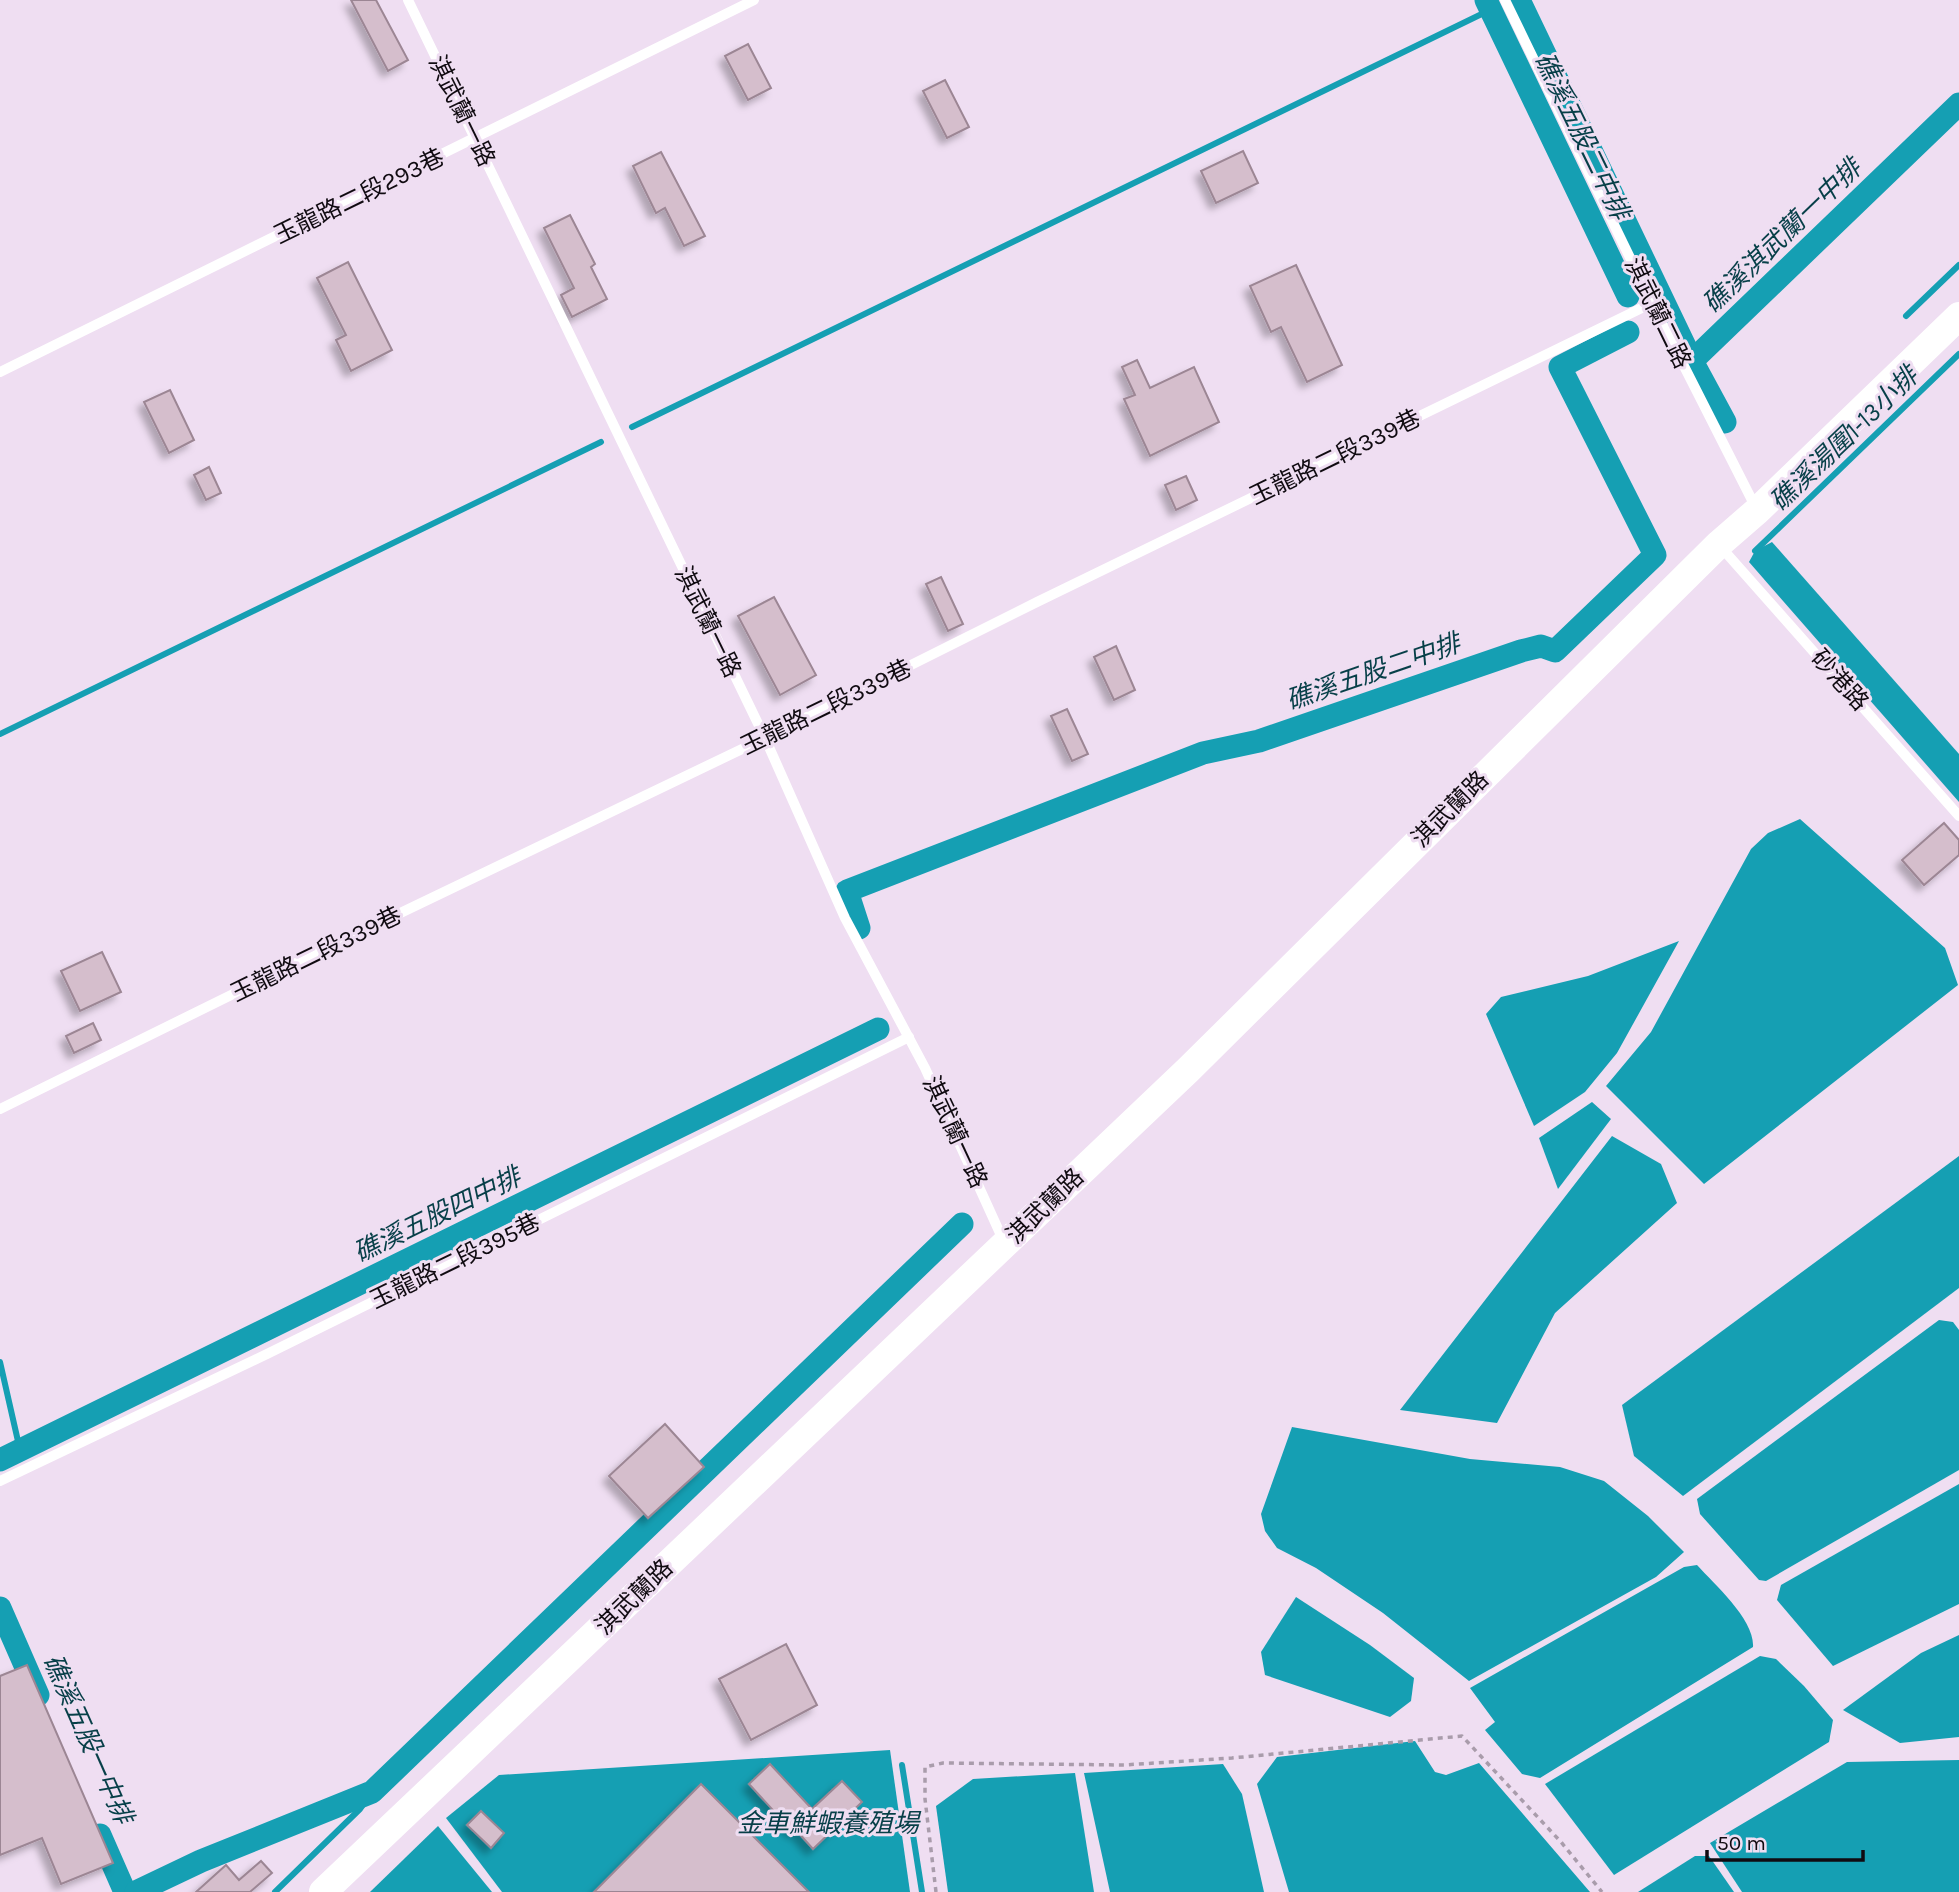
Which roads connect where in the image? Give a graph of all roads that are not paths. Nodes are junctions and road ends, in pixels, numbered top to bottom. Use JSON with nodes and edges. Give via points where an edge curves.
{"nodes":[{"id":1,"x":408,"y":0,"type":"edge"},
{"id":2,"x":754,"y":0,"type":"edge"},
{"id":3,"x":1505,"y":0,"type":"edge"},
{"id":4,"x":476,"y":138,"type":"junction"},
{"id":5,"x":1652,"y":303,"type":"junction"},
{"id":6,"x":1959,"y":316,"type":"edge"},
{"id":7,"x":0,"y":372,"type":"edge"},
{"id":8,"x":1757,"y":511,"type":"junction"},
{"id":9,"x":1718,"y":544,"type":"junction"},
{"id":10,"x":765,"y":738,"type":"junction"},
{"id":11,"x":1959,"y":816,"type":"edge"},
{"id":12,"x":909,"y":1037,"type":"junction"},
{"id":13,"x":0,"y":1109,"type":"edge"},
{"id":14,"x":1005,"y":1244,"type":"junction"},
{"id":15,"x":0,"y":1482,"type":"edge"},
{"id":16,"x":323,"y":1892,"type":"edge"}],
"edges":[{"from":1,"to":4,"type":"lane","name":"淇武蘭一路"},
{"from":2,"to":4,"type":"lane","name":"玉龍路二段293巷"},
{"from":3,"to":5,"type":"lane","name":"淇武蘭二路"},
{"from":4,"to":7,"type":"lane","name":"玉龍路二段293巷"},
{"from":4,"to":10,"type":"lane","name":"淇武蘭一路"},
{"from":5,"to":8,"type":"lane","name":"淇武蘭二路"},
{"from":5,"to":10,"type":"lane","name":"玉龍路二段339巷"},
{"from":6,"to":8,"type":"street","name":"淇武蘭路"},
{"from":8,"to":9,"type":"street","name":"淇武蘭路"},
{"from":9,"to":11,"type":"lane","name":"砂港路"},
{"from":9,"to":14,"type":"street","name":"淇武蘭路","via":[[1188,1070]]},
{"from":10,"to":12,"type":"lane","name":"淇武蘭一路","via":[[845,918]]},
{"from":10,"to":13,"type":"lane","name":"玉龍路二段339巷"},
{"from":12,"to":14,"type":"lane","name":"淇武蘭一路"},
{"from":12,"to":15,"type":"lane","name":"玉龍路二段395巷"},
{"from":14,"to":16,"type":"street","name":"淇武蘭路"}]}
